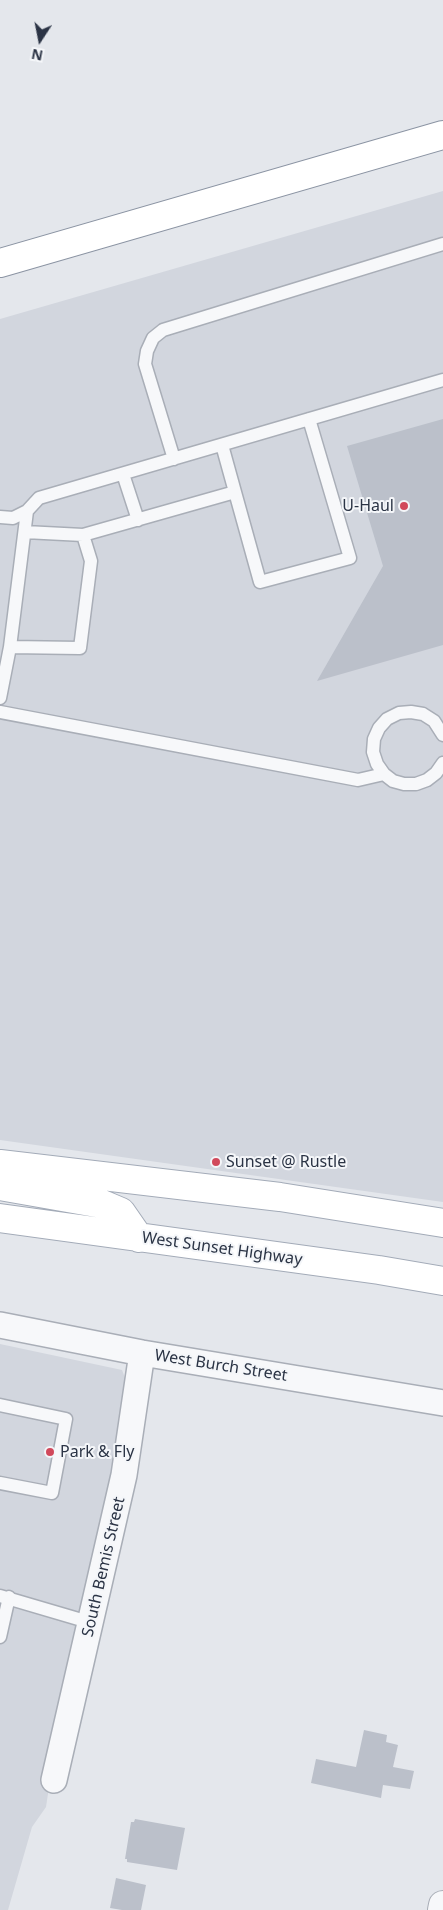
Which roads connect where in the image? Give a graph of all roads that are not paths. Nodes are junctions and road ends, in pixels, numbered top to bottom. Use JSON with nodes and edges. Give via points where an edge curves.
{"nodes":[{"id":1,"x":443,"y":135,"type":"edge"},
{"id":2,"x":443,"y":244,"type":"edge"},
{"id":3,"x":0,"y":263,"type":"edge"},
{"id":4,"x":443,"y":380,"type":"edge"},
{"id":5,"x":309,"y":419,"type":"junction"},
{"id":6,"x":222,"y":445,"type":"junction"},
{"id":7,"x":174,"y":459,"type":"junction"},
{"id":8,"x":123,"y":474,"type":"junction"},
{"id":9,"x":235,"y":492,"type":"junction"},
{"id":10,"x":27,"y":511,"type":"junction"},
{"id":11,"x":0,"y":517,"type":"edge"},
{"id":12,"x":138,"y":520,"type":"junction"},
{"id":13,"x":25,"y":532,"type":"junction"},
{"id":14,"x":83,"y":535,"type":"junction"},
{"id":15,"x":10,"y":647,"type":"junction"},
{"id":16,"x":0,"y":698,"type":"edge"},
{"id":17,"x":0,"y":712,"type":"edge"},
{"id":18,"x":443,"y":735,"type":"edge"},
{"id":19,"x":443,"y":763,"type":"edge"},
{"id":20,"x":384,"y":774,"type":"junction"},
{"id":21,"x":0,"y":1164,"type":"edge"},
{"id":22,"x":0,"y":1186,"type":"edge"},
{"id":23,"x":0,"y":1218,"type":"edge"},
{"id":24,"x":443,"y":1223,"type":"edge"},
{"id":25,"x":139,"y":1238,"type":"junction"},
{"id":26,"x":443,"y":1280,"type":"edge"},
{"id":27,"x":0,"y":1325,"type":"edge"},
{"id":28,"x":142,"y":1353,"type":"junction"},
{"id":29,"x":443,"y":1403,"type":"edge"},
{"id":30,"x":0,"y":1406,"type":"edge"},
{"id":31,"x":0,"y":1483,"type":"edge"},
{"id":32,"x":5,"y":1597,"type":"edge"},
{"id":33,"x":92,"y":1623,"type":"junction"},
{"id":34,"x":0,"y":1637,"type":"edge"},
{"id":35,"x":54,"y":1780,"type":"dead end"},
{"id":36,"x":443,"y":1906,"type":"edge"},
{"id":37,"x":442,"y":1910,"type":"edge"}],
"edges":[{"from":1,"to":3,"type":"main road"},
{"from":2,"to":7,"type":"lane","via":[[163,330],[153,338],[146,364]]},
{"from":4,"to":5,"type":"lane"},
{"from":5,"to":6,"type":"lane"},
{"from":5,"to":9,"type":"lane","via":[[350,558],[260,582]]},
{"from":6,"to":7,"type":"lane"},
{"from":6,"to":9,"type":"lane"},
{"from":7,"to":8,"type":"lane"},
{"from":8,"to":10,"type":"lane","via":[[38,498]]},
{"from":8,"to":12,"type":"lane"},
{"from":9,"to":12,"type":"lane"},
{"from":10,"to":11,"type":"lane","via":[[14,518]]},
{"from":10,"to":13,"type":"lane"},
{"from":12,"to":14,"type":"lane"},
{"from":13,"to":14,"type":"lane"},
{"from":13,"to":15,"type":"lane"},
{"from":14,"to":15,"type":"lane","via":[[91,561],[80,648]]},
{"from":15,"to":16,"type":"lane"},
{"from":17,"to":20,"type":"lane","via":[[358,780]]},
{"from":18,"to":20,"type":"lane","via":[[434,721],[423,714],[399,713],[387,719],[374,739],[373,752],[376,764]]},
{"from":19,"to":20,"type":"lane","via":[[436,773],[416,784],[393,781]]},
{"from":21,"to":24,"type":"main road","via":[[280,1197]]},
{"from":22,"to":25,"type":"main road","via":[[102,1204],[121,1212]]},
{"from":23,"to":25,"type":"main road","name":"West Sunset Highway"},
{"from":25,"to":26,"type":"main road","name":"West Sunset Highway"},
{"from":27,"to":28,"type":"street","name":"West Burch Street"},
{"from":28,"to":29,"type":"street","name":"West Burch Street"},
{"from":28,"to":33,"type":"street","name":"South Bemis Street","via":[[124,1475]]},
{"from":30,"to":31,"type":"lane","via":[[66,1419],[52,1493]]},
{"from":32,"to":33,"type":"lane"},
{"from":32,"to":34,"type":"lane"},
{"from":33,"to":35,"type":"street","name":"South Bemis Street"},
{"from":36,"to":37,"type":"street"}]}
